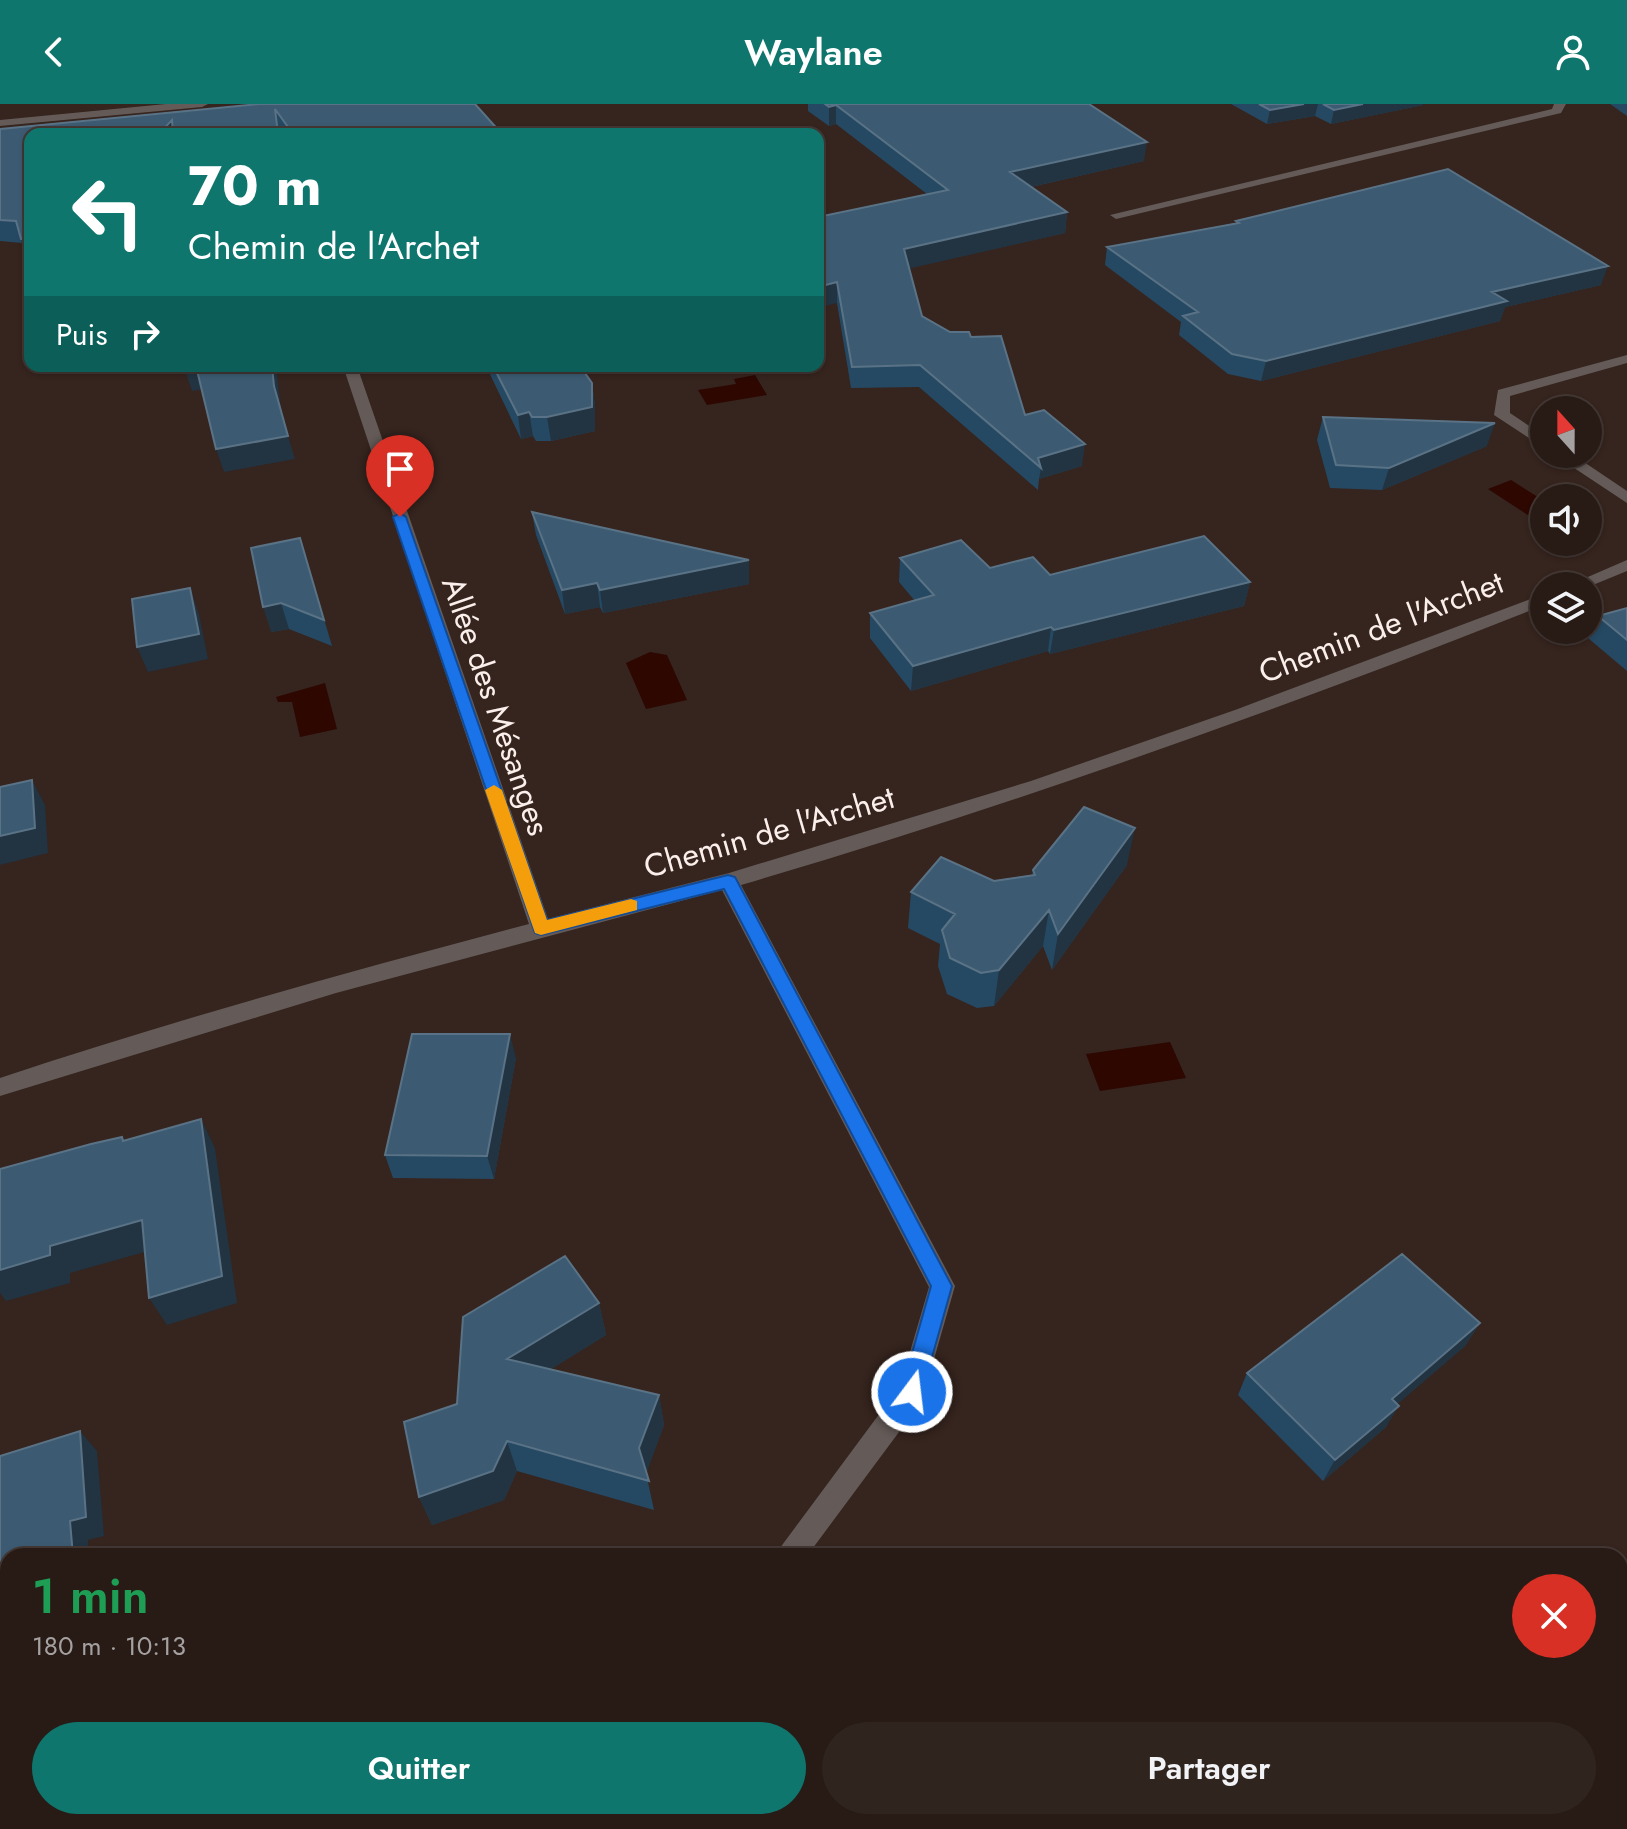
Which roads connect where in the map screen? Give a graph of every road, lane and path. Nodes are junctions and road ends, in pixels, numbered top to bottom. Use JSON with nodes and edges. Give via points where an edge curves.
{"nodes":[{"id":1,"x":71,"y":104,"type":"edge"},
{"id":2,"x":202,"y":104,"type":"edge"},
{"id":3,"x":1560,"y":104,"type":"edge"},
{"id":4,"x":62,"y":118,"type":"junction"},
{"id":5,"x":0,"y":123,"type":"edge"},
{"id":6,"x":1116,"y":215,"type":"dead end"},
{"id":7,"x":1627,"y":359,"type":"edge"},
{"id":8,"x":352,"y":372,"type":"edge"},
{"id":9,"x":1530,"y":434,"type":"edge"},
{"id":10,"x":1582,"y":468,"type":"edge"},
{"id":11,"x":1627,"y":498,"type":"edge"},
{"id":12,"x":1627,"y":565,"type":"edge"},
{"id":13,"x":1602,"y":575,"type":"edge"},
{"id":14,"x":1530,"y":604,"type":"edge"},
{"id":15,"x":728,"y":881,"type":"junction"},
{"id":16,"x":541,"y":929,"type":"junction"},
{"id":17,"x":0,"y":1087,"type":"edge"},
{"id":18,"x":795,"y":1548,"type":"edge"}],
"edges":[{"from":1,"to":4,"type":"street"},
{"from":2,"to":4,"type":"street"},
{"from":3,"to":6,"type":"street","via":[[1557,111]]},
{"from":4,"to":5,"type":"street"},
{"from":7,"to":9,"type":"street","via":[[1503,393],[1502,415]]},
{"from":8,"to":16,"type":"street","name":"Allée des Mésanges"},
{"from":10,"to":11,"type":"street"},
{"from":12,"to":13,"type":"street"},
{"from":14,"to":15,"type":"street","name":"Chemin de l'Archet","via":[[1124,756]]},
{"from":15,"to":16,"type":"street","name":"Chemin de l'Archet"},
{"from":15,"to":18,"type":"street","via":[[942,1286],[912,1392]]},
{"from":16,"to":17,"type":"street","name":"Chemin de l'Archet","via":[[88,1057]]}]}
